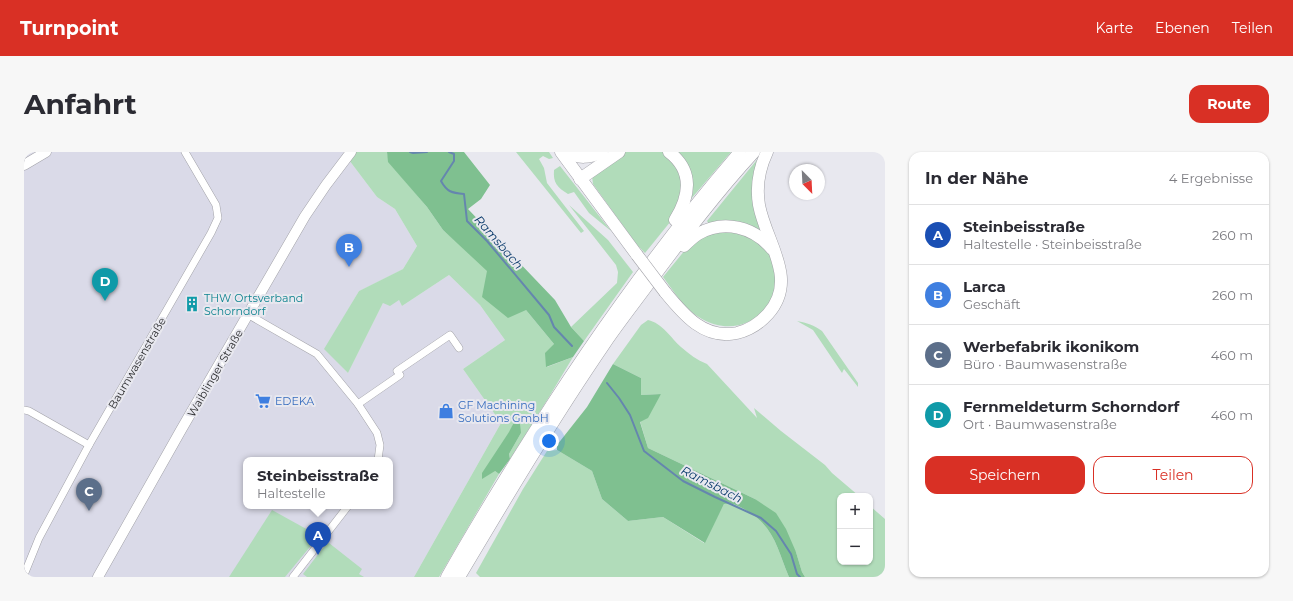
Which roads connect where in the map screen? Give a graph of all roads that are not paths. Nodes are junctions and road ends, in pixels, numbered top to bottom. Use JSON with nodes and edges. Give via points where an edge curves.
{"nodes":[{"id":1,"x":46,"y":152,"type":"edge"},
{"id":2,"x":184,"y":152,"type":"edge"},
{"id":3,"x":351,"y":152,"type":"edge"},
{"id":4,"x":561,"y":152,"type":"edge"},
{"id":5,"x":567,"y":152,"type":"edge"},
{"id":6,"x":602,"y":152,"type":"edge"},
{"id":7,"x":619,"y":152,"type":"edge"},
{"id":8,"x":668,"y":152,"type":"edge"},
{"id":9,"x":740,"y":152,"type":"edge"},
{"id":10,"x":754,"y":152,"type":"edge"},
{"id":11,"x":767,"y":152,"type":"edge"},
{"id":12,"x":24,"y":165,"type":"edge"},
{"id":13,"x":580,"y":179,"type":"junction"},
{"id":14,"x":671,"y":235,"type":"junction"},
{"id":15,"x":672,"y":252,"type":"junction"},
{"id":16,"x":776,"y":255,"type":"junction"},
{"id":17,"x":249,"y":315,"type":"junction"},
{"id":18,"x":459,"y":348,"type":"dead end"},
{"id":19,"x":358,"y":404,"type":"junction"},
{"id":20,"x":24,"y":410,"type":"edge"},
{"id":21,"x":89,"y":445,"type":"junction"},
{"id":22,"x":378,"y":457,"type":"edge"},
{"id":23,"x":346,"y":509,"type":"edge"},
{"id":24,"x":24,"y":575,"type":"edge"},
{"id":25,"x":98,"y":577,"type":"edge"},
{"id":26,"x":293,"y":577,"type":"edge"},
{"id":27,"x":447,"y":577,"type":"edge"},
{"id":28,"x":459,"y":577,"type":"edge"}],
"edges":[{"from":1,"to":12,"type":"main road"},
{"from":2,"to":21,"type":"street","name":"Baumwasenstraße","via":[[216,205],[218,218],[212,233]]},
{"from":3,"to":17,"type":"main road","name":"Waiblinger Straße","via":[[305,216]]},
{"from":4,"to":13,"type":"highway"},
{"from":5,"to":6,"type":"highway","via":[[574,156],[586,157]]},
{"from":7,"to":13,"type":"highway"},
{"from":8,"to":14,"type":"highway","via":[[682,168],[687,182],[683,208],[674,223]]},
{"from":9,"to":14,"type":"highway"},
{"from":10,"to":15,"type":"highway"},
{"from":11,"to":16,"type":"highway","via":[[759,174],[758,197],[761,214]]},
{"from":13,"to":16,"type":"highway","bridge":true,"via":[[665,292],[689,319],[705,330],[719,334],[734,334],[753,327],[770,312],[781,288],[781,274]]},
{"from":14,"to":27,"type":"highway","via":[[553,402]]},
{"from":15,"to":16,"type":"highway","via":[[706,230],[728,226],[756,234]]},
{"from":15,"to":28,"type":"highway","via":[[606,342],[560,411]]},
{"from":17,"to":19,"type":"street","via":[[317,354]]},
{"from":17,"to":25,"type":"main road","name":"Waiblinger Straße"},
{"from":18,"to":19,"type":"street","via":[[450,335],[397,371],[400,375]]},
{"from":19,"to":22,"type":"street","via":[[377,433],[380,445]]},
{"from":20,"to":21,"type":"street"},
{"from":21,"to":24,"type":"street","name":"Baumwasenstraße","via":[[39,538]]},
{"from":23,"to":26,"type":"street"}]}
